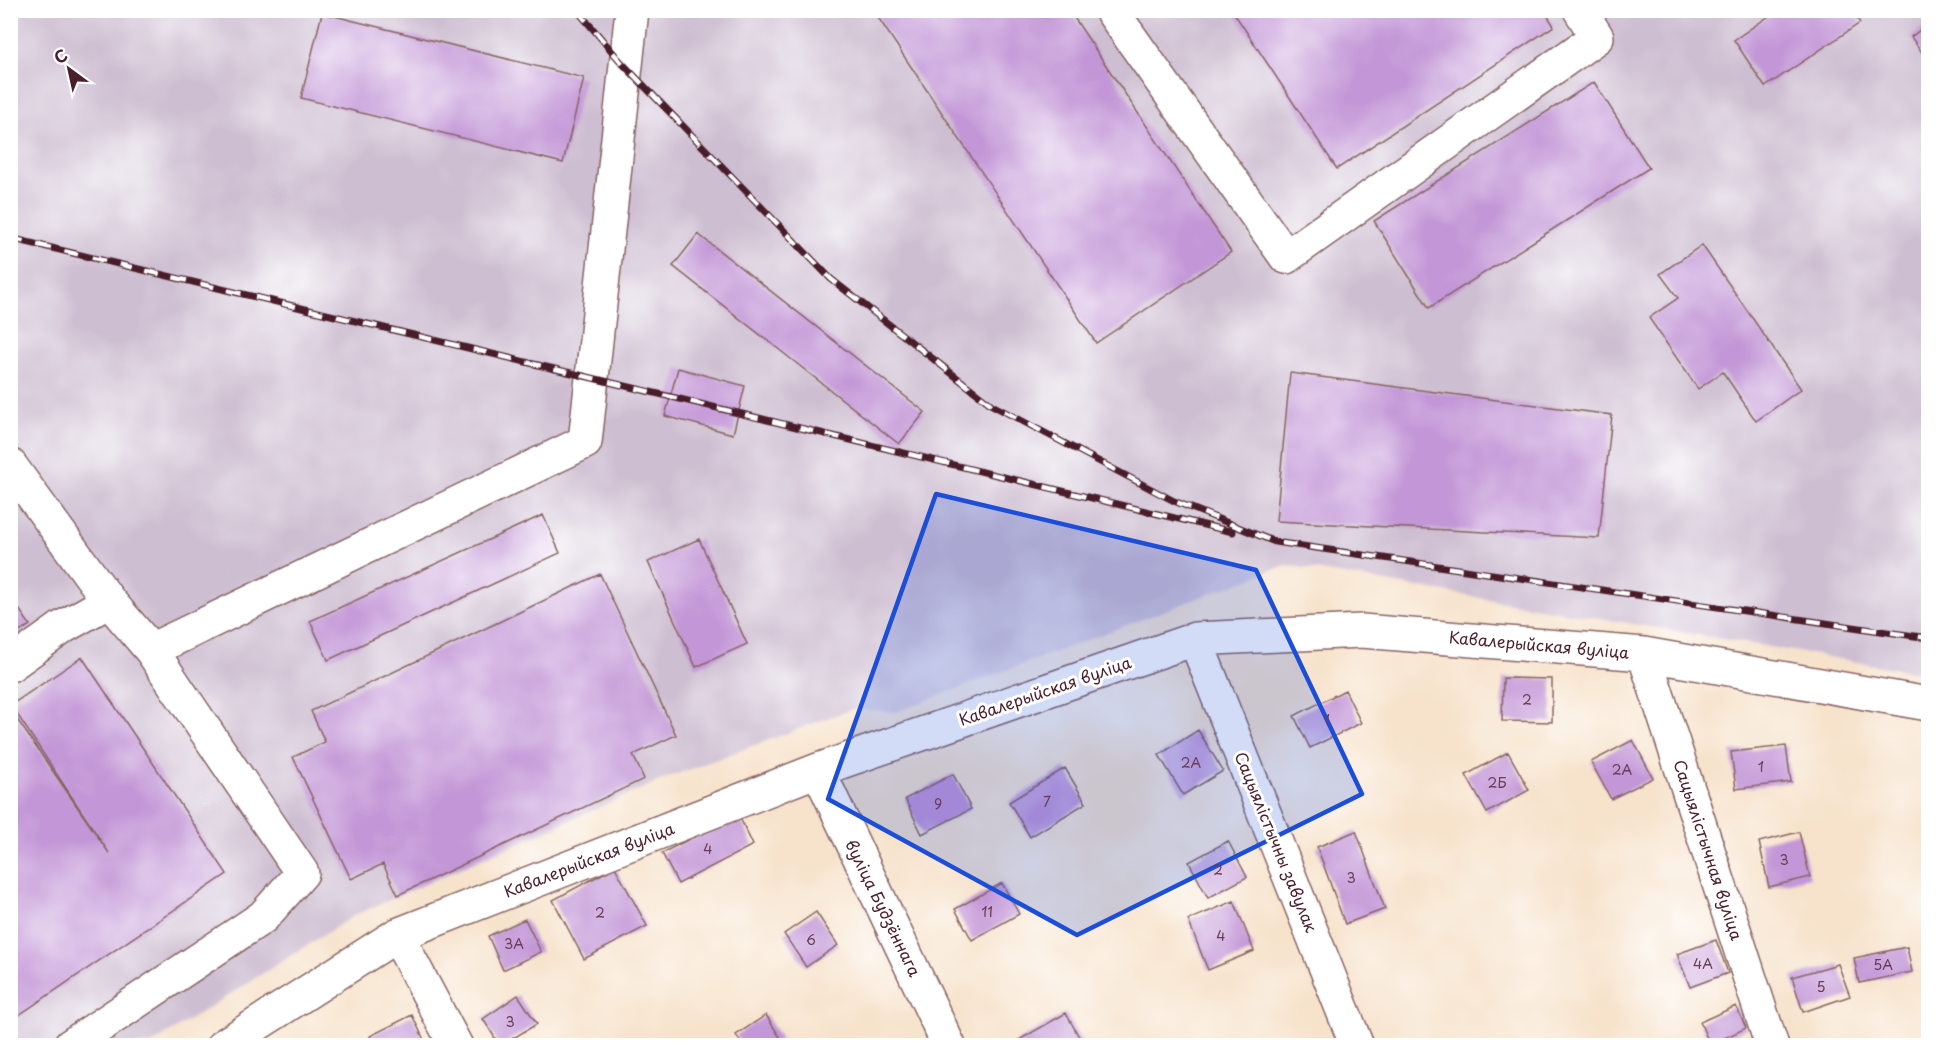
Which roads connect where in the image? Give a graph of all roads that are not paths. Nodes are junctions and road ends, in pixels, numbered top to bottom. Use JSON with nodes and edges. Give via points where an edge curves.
{"nodes":[{"id":1,"x":632,"y":10,"type":"edge"},
{"id":2,"x":1111,"y":10,"type":"edge"},
{"id":3,"x":1580,"y":10,"type":"edge"},
{"id":4,"x":10,"y":465,"type":"edge"},
{"id":5,"x":109,"y":601,"type":"junction"},
{"id":6,"x":1195,"y":639,"type":"junction"},
{"id":7,"x":151,"y":650,"type":"junction"},
{"id":8,"x":1644,"y":654,"type":"junction"},
{"id":9,"x":10,"y":665,"type":"edge"},
{"id":10,"x":1929,"y":704,"type":"edge"},
{"id":11,"x":818,"y":770,"type":"junction"},
{"id":12,"x":397,"y":935,"type":"junction"},
{"id":13,"x":69,"y":1046,"type":"edge"},
{"id":14,"x":223,"y":1046,"type":"edge"},
{"id":15,"x":456,"y":1046,"type":"edge"},
{"id":16,"x":949,"y":1046,"type":"edge"},
{"id":17,"x":1357,"y":1046,"type":"edge"},
{"id":18,"x":1772,"y":1046,"type":"edge"}],
"edges":[{"from":1,"to":7,"type":"street","via":[[585,442]]},
{"from":2,"to":3,"type":"street","via":[[1286,257],[1597,37]]},
{"from":4,"to":5,"type":"street"},
{"from":5,"to":7,"type":"street"},
{"from":5,"to":9,"type":"street","via":[[63,627]]},
{"from":6,"to":8,"type":"street","name":"Кавалерыйская вуліца","via":[[1362,631]]},
{"from":6,"to":11,"type":"street","name":"Кавалерыйская вуліца"},
{"from":6,"to":17,"type":"street","name":"Сацыялістычны завулак"},
{"from":7,"to":13,"type":"street","via":[[302,873],[263,917]]},
{"from":8,"to":10,"type":"street","name":"Кавалерыйская вуліца"},
{"from":8,"to":18,"type":"street","name":"Сацыялістычная вуліца"},
{"from":11,"to":12,"type":"street","name":"Кавалерыйская вуліца"},
{"from":11,"to":16,"type":"street","name":"вуліца Будзённага"},
{"from":12,"to":14,"type":"street","name":"Кавалерыйская вуліца"},
{"from":12,"to":15,"type":"street"}]}
